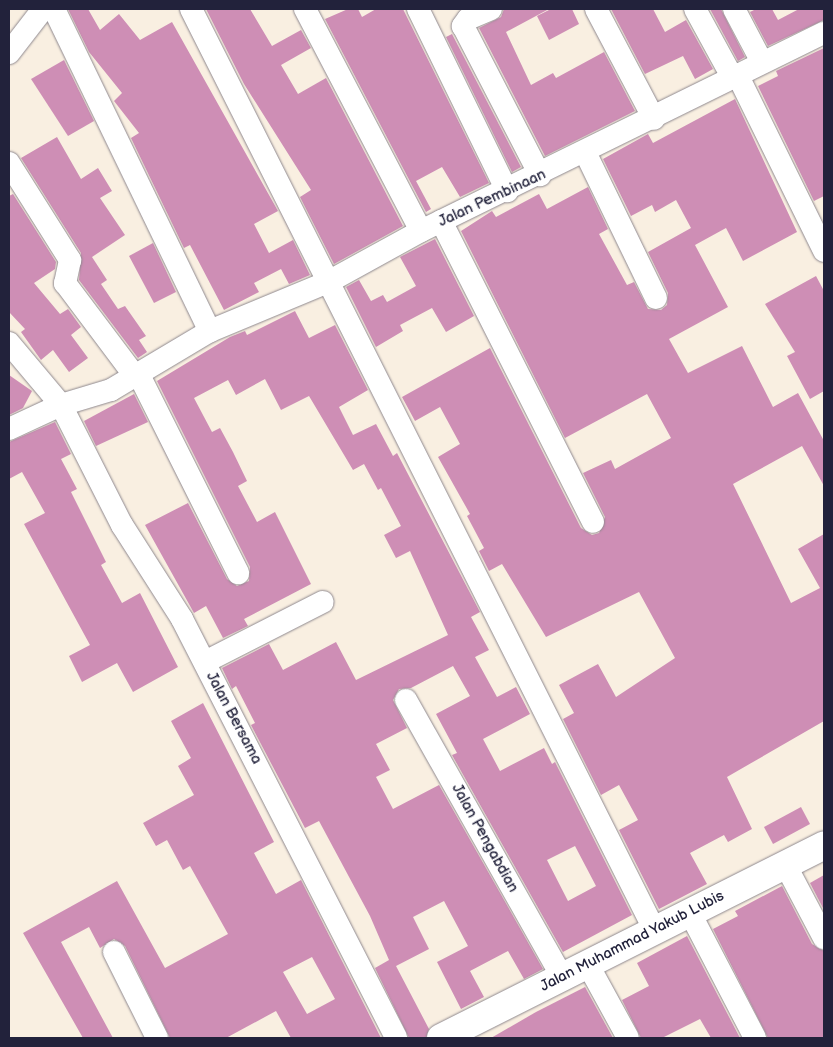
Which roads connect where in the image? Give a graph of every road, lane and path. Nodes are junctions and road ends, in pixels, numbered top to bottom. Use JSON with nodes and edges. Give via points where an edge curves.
{"nodes":[{"id":1,"x":43,"y":9,"type":"edge"},
{"id":2,"x":54,"y":9,"type":"edge"},
{"id":3,"x":191,"y":9,"type":"edge"},
{"id":4,"x":305,"y":9,"type":"edge"},
{"id":5,"x":418,"y":9,"type":"edge"},
{"id":6,"x":491,"y":9,"type":"edge"},
{"id":7,"x":596,"y":9,"type":"edge"},
{"id":8,"x":695,"y":9,"type":"edge"},
{"id":9,"x":734,"y":9,"type":"edge"},
{"id":10,"x":824,"y":33,"type":"edge"},
{"id":11,"x":9,"y":53,"type":"edge"},
{"id":12,"x":762,"y":62,"type":"junction"},
{"id":13,"x":735,"y":75,"type":"junction"},
{"id":14,"x":654,"y":119,"type":"junction"},
{"id":15,"x":586,"y":154,"type":"junction"},
{"id":16,"x":9,"y":163,"type":"edge"},
{"id":17,"x":540,"y":175,"type":"junction"},
{"id":18,"x":506,"y":191,"type":"junction"},
{"id":19,"x":441,"y":222,"type":"junction"},
{"id":20,"x":421,"y":231,"type":"junction"},
{"id":21,"x":824,"y":251,"type":"edge"},
{"id":22,"x":330,"y":281,"type":"junction"},
{"id":23,"x":656,"y":298,"type":"dead end"},
{"id":24,"x":210,"y":331,"type":"junction"},
{"id":25,"x":9,"y":343,"type":"edge"},
{"id":26,"x":136,"y":374,"type":"junction"},
{"id":27,"x":61,"y":405,"type":"junction"},
{"id":28,"x":9,"y":429,"type":"edge"},
{"id":29,"x":593,"y":522,"type":"dead end"},
{"id":30,"x":238,"y":573,"type":"dead end"},
{"id":31,"x":323,"y":602,"type":"dead end"},
{"id":32,"x":205,"y":662,"type":"junction"},
{"id":33,"x":406,"y":700,"type":"dead end"},
{"id":34,"x":824,"y":845,"type":"edge"},
{"id":35,"x":785,"y":864,"type":"junction"},
{"id":36,"x":689,"y":911,"type":"junction"},
{"id":37,"x":654,"y":929,"type":"junction"},
{"id":38,"x":824,"y":938,"type":"edge"},
{"id":39,"x":114,"y":952,"type":"dead end"},
{"id":40,"x":587,"y":963,"type":"junction"},
{"id":41,"x":562,"y":976,"type":"junction"},
{"id":42,"x":158,"y":1038,"type":"edge"},
{"id":43,"x":396,"y":1038,"type":"edge"},
{"id":44,"x":441,"y":1038,"type":"edge"},
{"id":45,"x":628,"y":1038,"type":"edge"},
{"id":46,"x":755,"y":1038,"type":"edge"}],
"edges":[{"from":1,"to":11,"type":"street"},
{"from":2,"to":24,"type":"street"},
{"from":3,"to":22,"type":"street"},
{"from":4,"to":20,"type":"street"},
{"from":5,"to":18,"type":"street"},
{"from":6,"to":17,"type":"street","via":[[468,19],[463,26]]},
{"from":7,"to":14,"type":"street"},
{"from":8,"to":13,"type":"street"},
{"from":9,"to":12,"type":"street"},
{"from":10,"to":12,"type":"street","name":"Jalan Pembinaan"},
{"from":12,"to":13,"type":"street","name":"Jalan Pembinaan"},
{"from":13,"to":14,"type":"street","name":"Jalan Pembinaan"},
{"from":13,"to":21,"type":"street"},
{"from":14,"to":15,"type":"street","name":"Jalan Pembinaan"},
{"from":15,"to":17,"type":"street","name":"Jalan Pembinaan"},
{"from":15,"to":23,"type":"street"},
{"from":16,"to":26,"type":"street","via":[[70,260],[65,282]]},
{"from":17,"to":18,"type":"street","name":"Jalan Pembinaan"},
{"from":18,"to":19,"type":"street","name":"Jalan Pembinaan"},
{"from":19,"to":20,"type":"street","name":"Jalan Pembinaan"},
{"from":19,"to":29,"type":"street"},
{"from":20,"to":22,"type":"street","name":"Jalan Pembinaan"},
{"from":22,"to":24,"type":"street","name":"Jalan Pembinaan"},
{"from":22,"to":37,"type":"street"},
{"from":24,"to":26,"type":"street","name":"Jalan Pembinaan"},
{"from":25,"to":27,"type":"street","name":"Jalan Bersama"},
{"from":26,"to":27,"type":"street","name":"Jalan Pembinaan","via":[[111,390]]},
{"from":26,"to":30,"type":"street"},
{"from":27,"to":28,"type":"street","name":"Jalan Pembinaan"},
{"from":27,"to":32,"type":"street","name":"Jalan Bersama","via":[[122,526]]},
{"from":31,"to":32,"type":"street"},
{"from":32,"to":43,"type":"street","name":"Jalan Bersama"},
{"from":33,"to":41,"type":"street","name":"Jalan Pengabdian"},
{"from":34,"to":35,"type":"main road","name":"Jalan Muhammad Yakub Lubis"},
{"from":35,"to":36,"type":"main road","name":"Jalan Muhammad Yakub Lubis"},
{"from":35,"to":38,"type":"street"},
{"from":36,"to":37,"type":"main road","name":"Jalan Muhammad Yakub Lubis"},
{"from":36,"to":46,"type":"street"},
{"from":37,"to":40,"type":"main road","name":"Jalan Muhammad Yakub Lubis"},
{"from":39,"to":42,"type":"street"},
{"from":40,"to":41,"type":"main road","name":"Jalan Muhammad Yakub Lubis"},
{"from":40,"to":45,"type":"street"},
{"from":41,"to":44,"type":"main road","name":"Jalan Muhammad Yakub Lubis"}]}
